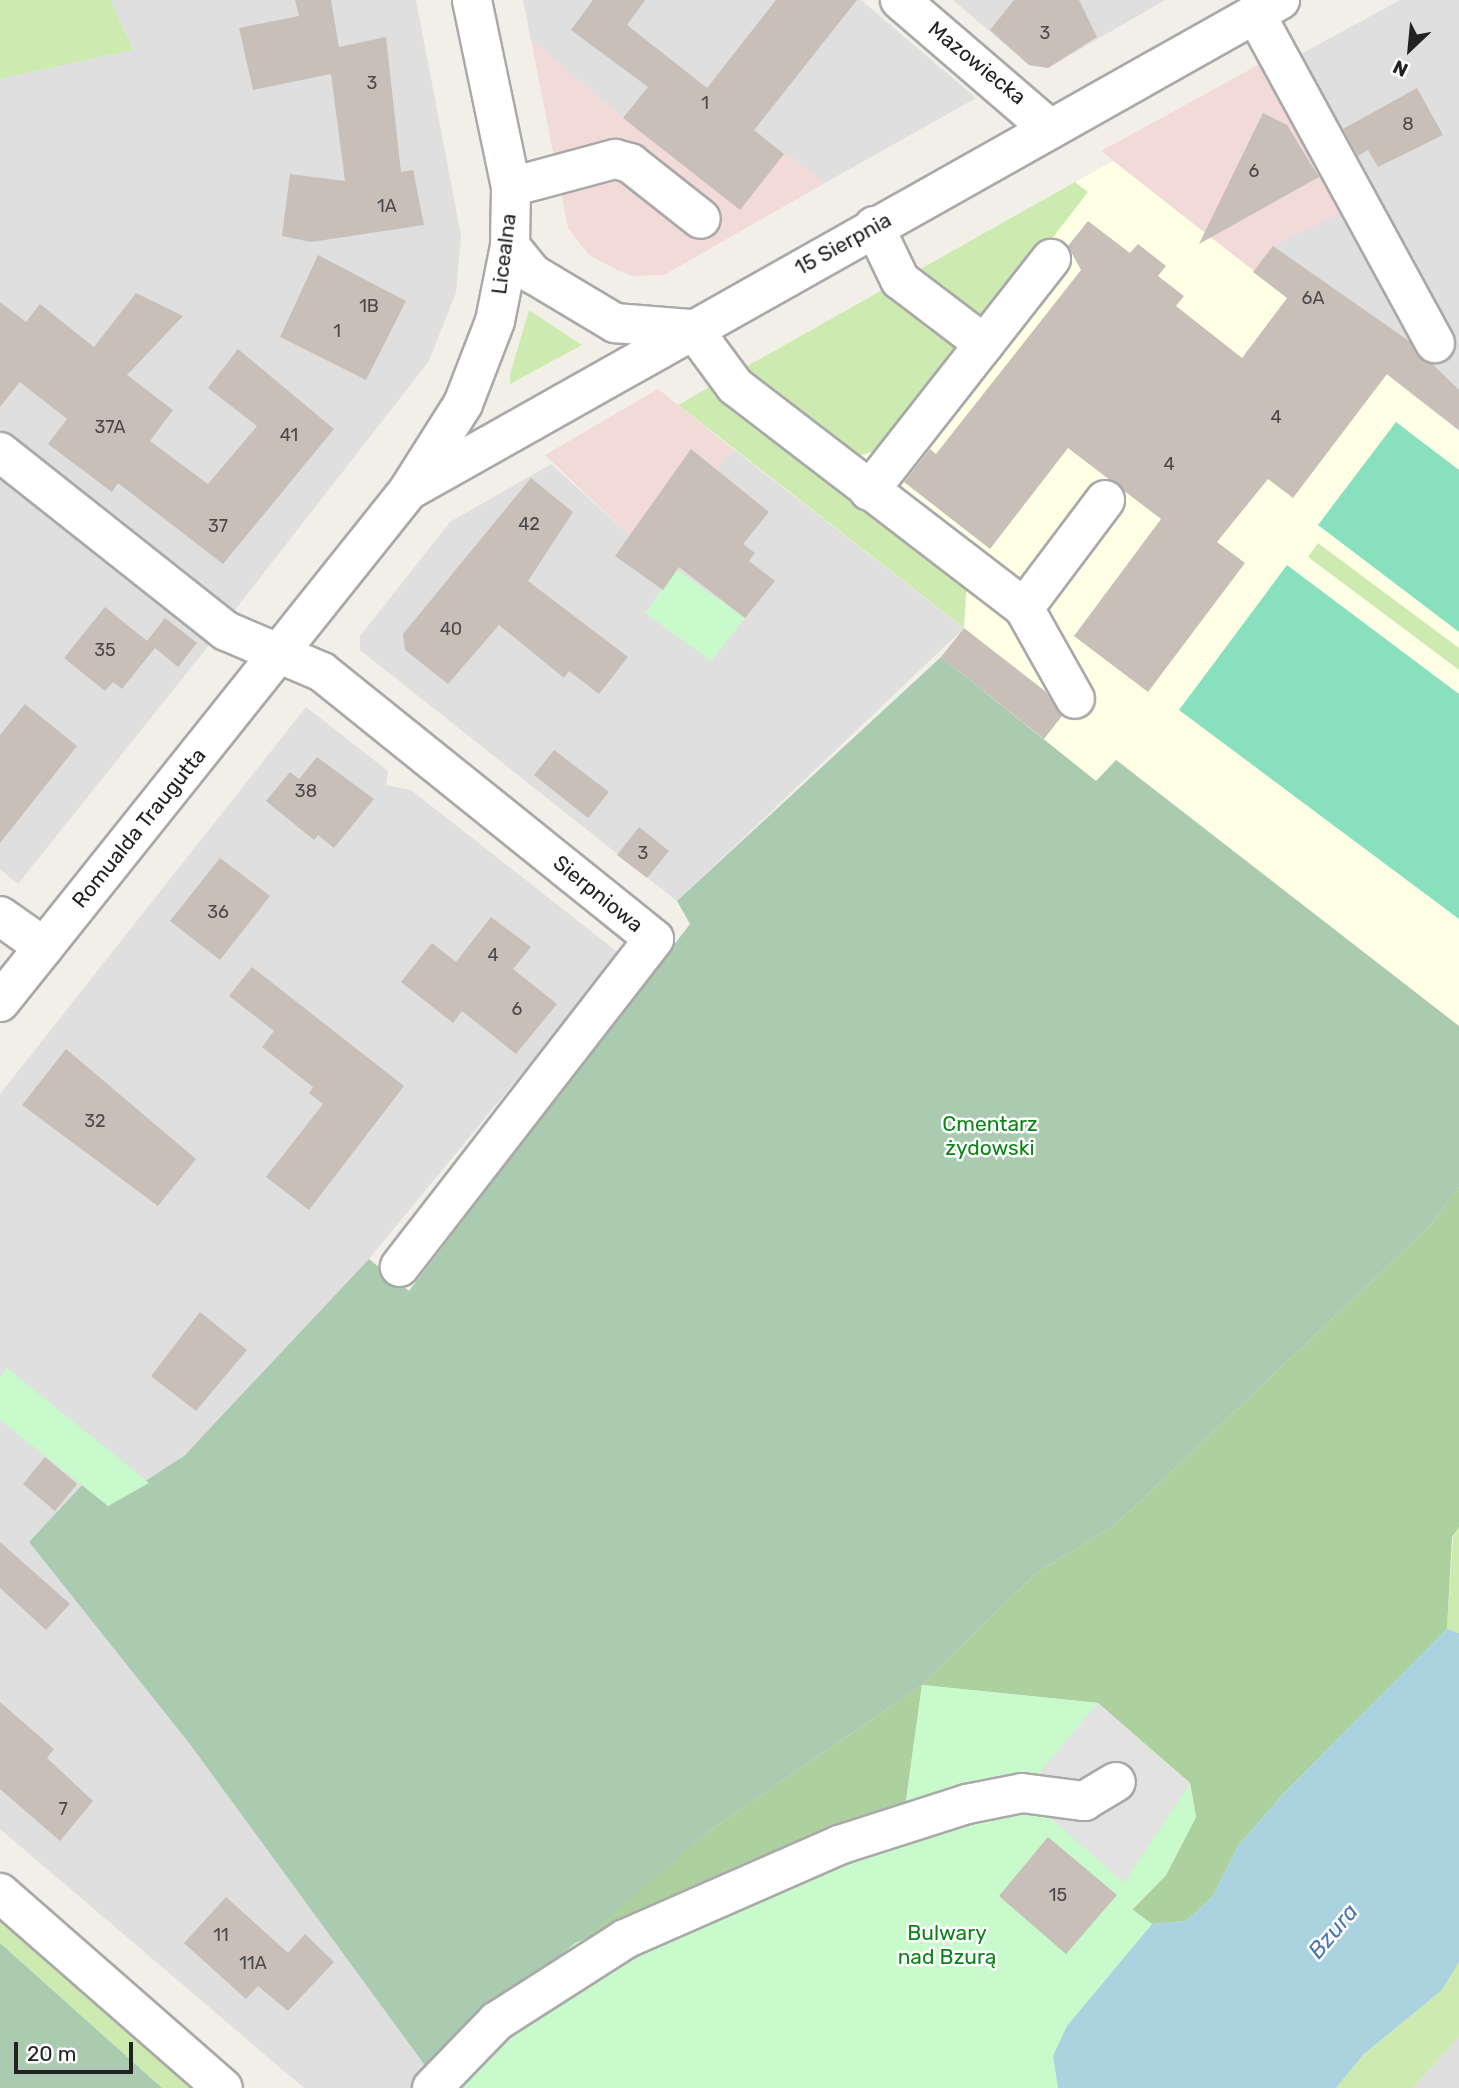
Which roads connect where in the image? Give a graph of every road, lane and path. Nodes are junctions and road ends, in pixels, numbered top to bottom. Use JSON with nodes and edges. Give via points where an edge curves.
{"nodes":[{"id":1,"x":472,"y":0,"type":"edge"},
{"id":2,"x":900,"y":0,"type":"edge"},
{"id":3,"x":1267,"y":7,"type":"edge"},
{"id":4,"x":1050,"y":129,"type":"junction"},
{"id":5,"x":511,"y":187,"type":"junction"},
{"id":6,"x":701,"y":219,"type":"dead end"},
{"id":7,"x":874,"y":226,"type":"junction"},
{"id":8,"x":510,"y":246,"type":"junction"},
{"id":9,"x":1051,"y":259,"type":"dead end"},
{"id":10,"x":693,"y":329,"type":"junction"},
{"id":11,"x":1435,"y":343,"type":"dead end"},
{"id":12,"x":984,"y":344,"type":"junction"},
{"id":13,"x":0,"y":452,"type":"edge"},
{"id":14,"x":408,"y":491,"type":"junction"},
{"id":15,"x":869,"y":491,"type":"junction"},
{"id":16,"x":1105,"y":500,"type":"dead end"},
{"id":17,"x":1024,"y":608,"type":"junction"},
{"id":18,"x":277,"y":654,"type":"junction"},
{"id":19,"x":1075,"y":699,"type":"dead end"},
{"id":20,"x":0,"y":916,"type":"edge"},
{"id":21,"x":44,"y":947,"type":"junction"},
{"id":22,"x":0,"y":1002,"type":"edge"},
{"id":23,"x":400,"y":1267,"type":"dead end"},
{"id":24,"x":1116,"y":1782,"type":"dead end"},
{"id":25,"x":0,"y":1893,"type":"edge"},
{"id":26,"x":223,"y":2088,"type":"edge"},
{"id":27,"x":432,"y":2088,"type":"edge"}],
"edges":[{"from":1,"to":5,"type":"street","name":"Licealna"},
{"from":2,"to":4,"type":"street","name":"Mazowiecka"},
{"from":3,"to":4,"type":"street","name":"15 Sierpnia"},
{"from":3,"to":11,"type":"street"},
{"from":4,"to":7,"type":"street","name":"15 Sierpnia"},
{"from":5,"to":6,"type":"street","via":[[615,159],[630,163]]},
{"from":5,"to":8,"type":"street","name":"Licealna"},
{"from":7,"to":10,"type":"street","name":"15 Sierpnia"},
{"from":7,"to":12,"type":"street","via":[[900,281]]},
{"from":8,"to":10,"type":"street","via":[[533,274],[615,323]]},
{"from":8,"to":14,"type":"street","name":"Licealna","via":[[495,321],[463,404]]},
{"from":9,"to":12,"type":"street"},
{"from":10,"to":14,"type":"street","name":"15 Sierpnia"},
{"from":10,"to":15,"type":"street","via":[[735,386]]},
{"from":12,"to":15,"type":"street"},
{"from":13,"to":18,"type":"street","via":[[226,631]]},
{"from":14,"to":18,"type":"street","name":"Romualda Traugutta"},
{"from":15,"to":17,"type":"street"},
{"from":16,"to":17,"type":"street"},
{"from":17,"to":19,"type":"street"},
{"from":18,"to":21,"type":"street","name":"Romualda Traugutta"},
{"from":18,"to":23,"type":"street","name":"Sierpniowa","via":[[322,672],[654,939]]},
{"from":20,"to":21,"type":"street"},
{"from":21,"to":22,"type":"street","name":"Romualda Traugutta"},
{"from":24,"to":27,"type":"street","via":[[1084,1801],[1022,1793],[967,1804],[839,1845],[625,1939],[497,2021]]},
{"from":25,"to":26,"type":"street"}]}
